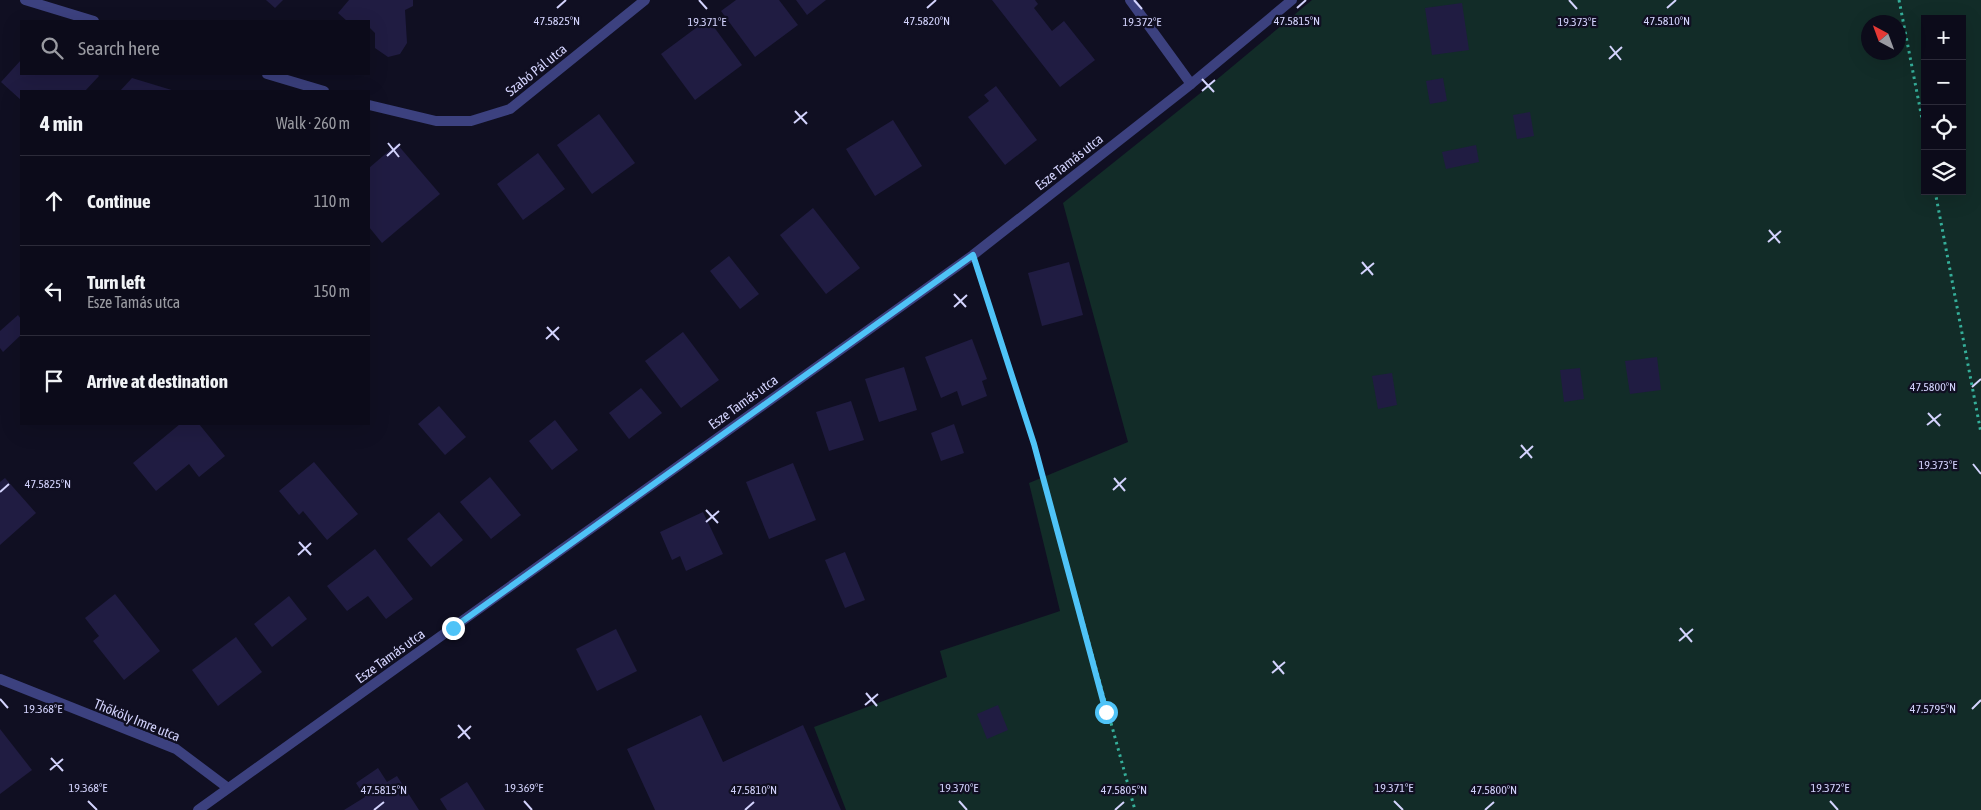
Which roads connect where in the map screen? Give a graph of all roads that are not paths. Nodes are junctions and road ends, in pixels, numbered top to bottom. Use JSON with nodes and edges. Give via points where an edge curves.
{"nodes":[{"id":1,"x":25,"y":0,"type":"edge"},
{"id":2,"x":645,"y":0,"type":"edge"},
{"id":3,"x":1130,"y":0,"type":"edge"},
{"id":4,"x":1292,"y":0,"type":"edge"},
{"id":5,"x":91,"y":20,"type":"edge"},
{"id":6,"x":270,"y":75,"type":"edge"},
{"id":7,"x":1191,"y":84,"type":"junction"},
{"id":8,"x":321,"y":90,"type":"edge"},
{"id":9,"x":370,"y":105,"type":"edge"},
{"id":10,"x":0,"y":679,"type":"edge"},
{"id":11,"x":228,"y":788,"type":"junction"},
{"id":12,"x":198,"y":810,"type":"edge"}],
"edges":[{"from":1,"to":5,"type":"street"},
{"from":2,"to":9,"type":"street","name":"Szabó Pál utca","via":[[510,109],[471,121],[436,121]]},
{"from":3,"to":7,"type":"street"},
{"from":4,"to":7,"type":"street","name":"Esze Tamás utca"},
{"from":6,"to":8,"type":"street"},
{"from":7,"to":11,"type":"street","name":"Esze Tamás utca","via":[[973,255]]},
{"from":10,"to":11,"type":"street","name":"Thököly Imre utca","via":[[176,749]]},
{"from":11,"to":12,"type":"street","name":"Esze Tamás utca"}]}
